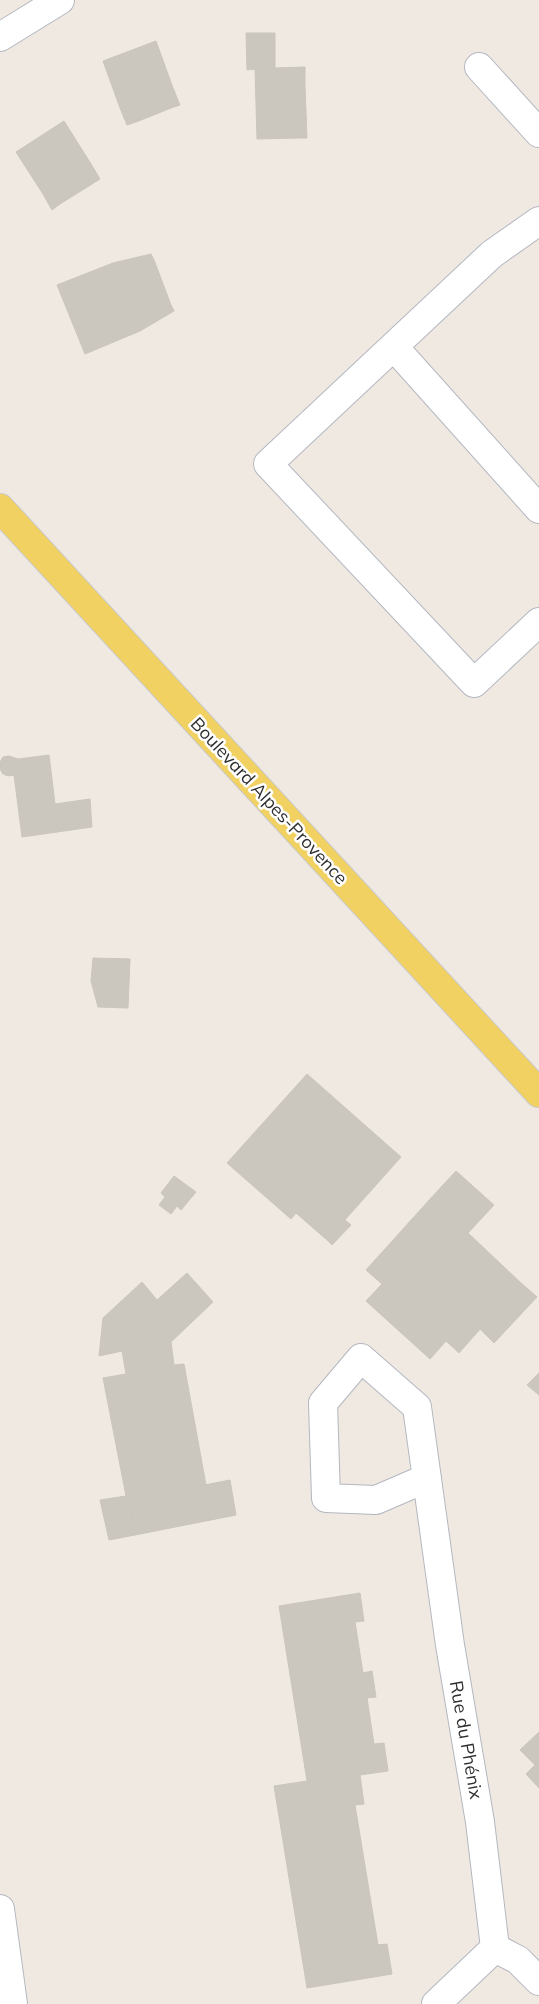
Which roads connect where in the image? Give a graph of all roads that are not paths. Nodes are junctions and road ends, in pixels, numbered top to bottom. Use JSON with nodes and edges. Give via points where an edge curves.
{"nodes":[{"id":1,"x":60,"y":0,"type":"edge"},
{"id":2,"x":0,"y":37,"type":"edge"},
{"id":3,"x":479,"y":67,"type":"dead end"},
{"id":4,"x":539,"y":132,"type":"edge"},
{"id":5,"x":539,"y":220,"type":"edge"},
{"id":6,"x":394,"y":347,"type":"junction"},
{"id":7,"x":0,"y":508,"type":"edge"},
{"id":8,"x":539,"y":509,"type":"edge"},
{"id":9,"x":539,"y":622,"type":"edge"},
{"id":10,"x":539,"y":1093,"type":"edge"},
{"id":11,"x":427,"y":1478,"type":"junction"},
{"id":12,"x":0,"y":1909,"type":"edge"},
{"id":13,"x":495,"y":1948,"type":"junction"},
{"id":14,"x":539,"y":1981,"type":"edge"},
{"id":15,"x":13,"y":2004,"type":"edge"},
{"id":16,"x":436,"y":2004,"type":"edge"}],
"edges":[{"from":1,"to":2,"type":"street"},
{"from":3,"to":4,"type":"street"},
{"from":5,"to":6,"type":"street","via":[[492,254]]},
{"from":6,"to":8,"type":"street"},
{"from":6,"to":9,"type":"street","via":[[268,464],[474,683]]},
{"from":7,"to":10,"type":"main road","name":"Boulevard Alpes-Provence"},
{"from":11,"to":11,"type":"street","name":"Rue du Phénix","via":[[417,1407],[361,1358],[323,1403],[326,1498],[376,1500]]},
{"from":11,"to":13,"type":"street","name":"Rue du Phénix","via":[[450,1645],[480,1822]]},
{"from":12,"to":15,"type":"street"},
{"from":13,"to":14,"type":"street","via":[[518,1960]]},
{"from":13,"to":16,"type":"street"}]}
